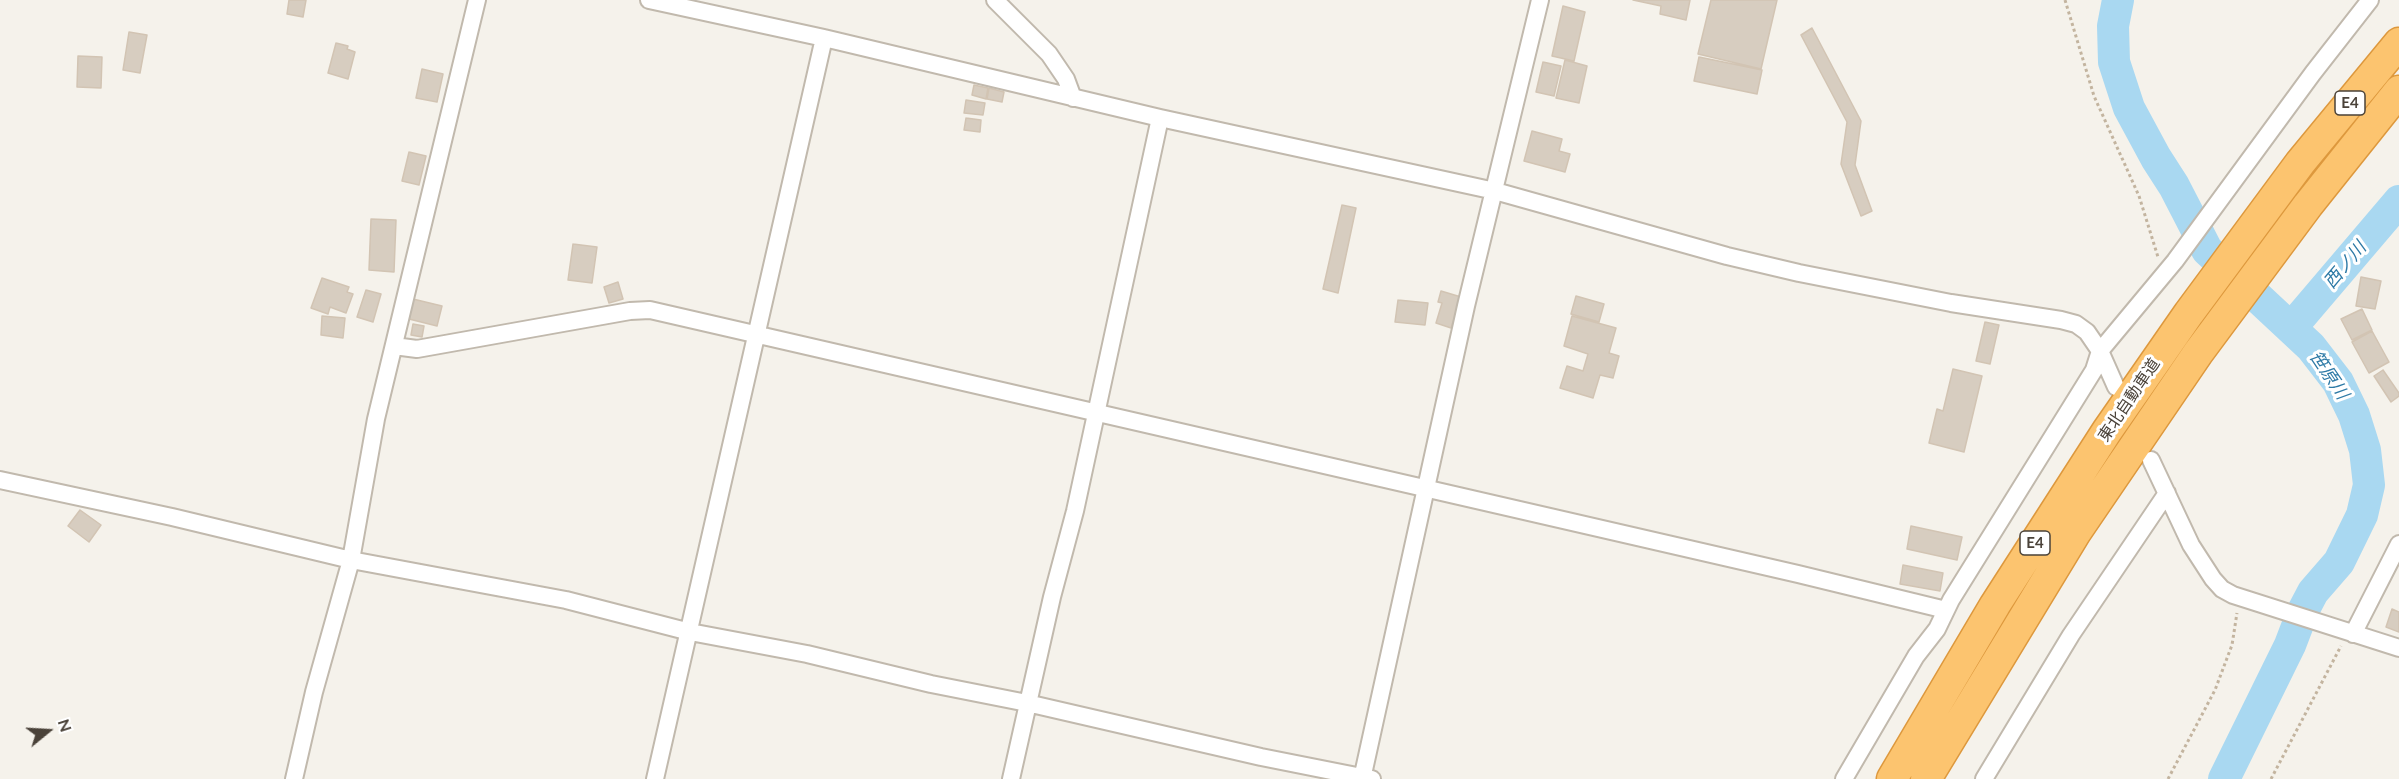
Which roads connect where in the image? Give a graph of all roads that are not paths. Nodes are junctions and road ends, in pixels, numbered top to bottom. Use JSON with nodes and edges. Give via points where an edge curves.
{"nodes":[{"id":1,"x":477,"y":0,"type":"edge"},
{"id":2,"x":649,"y":0,"type":"edge"},
{"id":3,"x":995,"y":0,"type":"edge"},
{"id":4,"x":1540,"y":0,"type":"edge"},
{"id":5,"x":2370,"y":0,"type":"edge"},
{"id":6,"x":824,"y":38,"type":"junction"},
{"id":7,"x":2399,"y":43,"type":"edge"},
{"id":8,"x":2399,"y":91,"type":"edge"},
{"id":9,"x":1073,"y":98,"type":"junction"},
{"id":10,"x":1160,"y":118,"type":"junction"},
{"id":11,"x":1495,"y":191,"type":"junction"},
{"id":12,"x":757,"y":335,"type":"junction"},
{"id":13,"x":394,"y":346,"type":"junction"},
{"id":14,"x":2100,"y":351,"type":"junction"},
{"id":15,"x":2116,"y":387,"type":"dead end"},
{"id":16,"x":1097,"y":413,"type":"junction"},
{"id":17,"x":2151,"y":460,"type":"dead end"},
{"id":18,"x":0,"y":480,"type":"edge"},
{"id":19,"x":1426,"y":489,"type":"junction"},
{"id":20,"x":2167,"y":493,"type":"junction"},
{"id":21,"x":2399,"y":544,"type":"edge"},
{"id":22,"x":351,"y":560,"type":"junction"},
{"id":23,"x":1946,"y":610,"type":"junction"},
{"id":24,"x":690,"y":632,"type":"junction"},
{"id":25,"x":2349,"y":633,"type":"junction"},
{"id":26,"x":2399,"y":648,"type":"edge"},
{"id":27,"x":1027,"y":703,"type":"junction"},
{"id":28,"x":1366,"y":778,"type":"edge"},
{"id":29,"x":294,"y":779,"type":"edge"},
{"id":30,"x":655,"y":779,"type":"edge"},
{"id":31,"x":1011,"y":779,"type":"edge"},
{"id":32,"x":1844,"y":779,"type":"edge"},
{"id":33,"x":1892,"y":779,"type":"edge"},
{"id":34,"x":1926,"y":779,"type":"edge"},
{"id":35,"x":1984,"y":779,"type":"edge"}],
"edges":[{"from":1,"to":13,"type":"street"},
{"from":2,"to":6,"type":"street"},
{"from":3,"to":9,"type":"street","via":[[1049,54]]},
{"from":4,"to":11,"type":"street"},
{"from":5,"to":14,"type":"street","via":[[2171,266]]},
{"from":6,"to":9,"type":"street"},
{"from":6,"to":12,"type":"street"},
{"from":7,"to":33,"type":"highway","name":"東北自動車道","number":"E4","via":[[2301,164],[2189,313],[2001,595]]},
{"from":8,"to":34,"type":"highway","name":"東北自動車道","number":"E4","via":[[2198,353],[2076,532]]},
{"from":9,"to":10,"type":"street"},
{"from":10,"to":11,"type":"street"},
{"from":10,"to":16,"type":"street"},
{"from":11,"to":14,"type":"street","via":[[1799,273],[2061,320],[2087,332]]},
{"from":11,"to":19,"type":"street"},
{"from":12,"to":13,"type":"street","via":[[641,309],[425,348]]},
{"from":12,"to":16,"type":"street"},
{"from":12,"to":24,"type":"street"},
{"from":13,"to":22,"type":"street","via":[[376,419]]},
{"from":14,"to":15,"type":"street"},
{"from":14,"to":23,"type":"street","via":[[2094,370]]},
{"from":16,"to":19,"type":"street"},
{"from":16,"to":27,"type":"street"},
{"from":17,"to":20,"type":"street"},
{"from":18,"to":22,"type":"street"},
{"from":19,"to":23,"type":"street"},
{"from":19,"to":28,"type":"street"},
{"from":20,"to":25,"type":"street","via":[[2192,545],[2222,589]]},
{"from":20,"to":35,"type":"street","via":[[2076,627]]},
{"from":21,"to":25,"type":"street"},
{"from":22,"to":24,"type":"street","via":[[566,600]]},
{"from":22,"to":29,"type":"street"},
{"from":23,"to":32,"type":"street"},
{"from":24,"to":27,"type":"street"},
{"from":24,"to":30,"type":"street"},
{"from":25,"to":26,"type":"street"},
{"from":27,"to":28,"type":"street"},
{"from":27,"to":31,"type":"street"}]}
